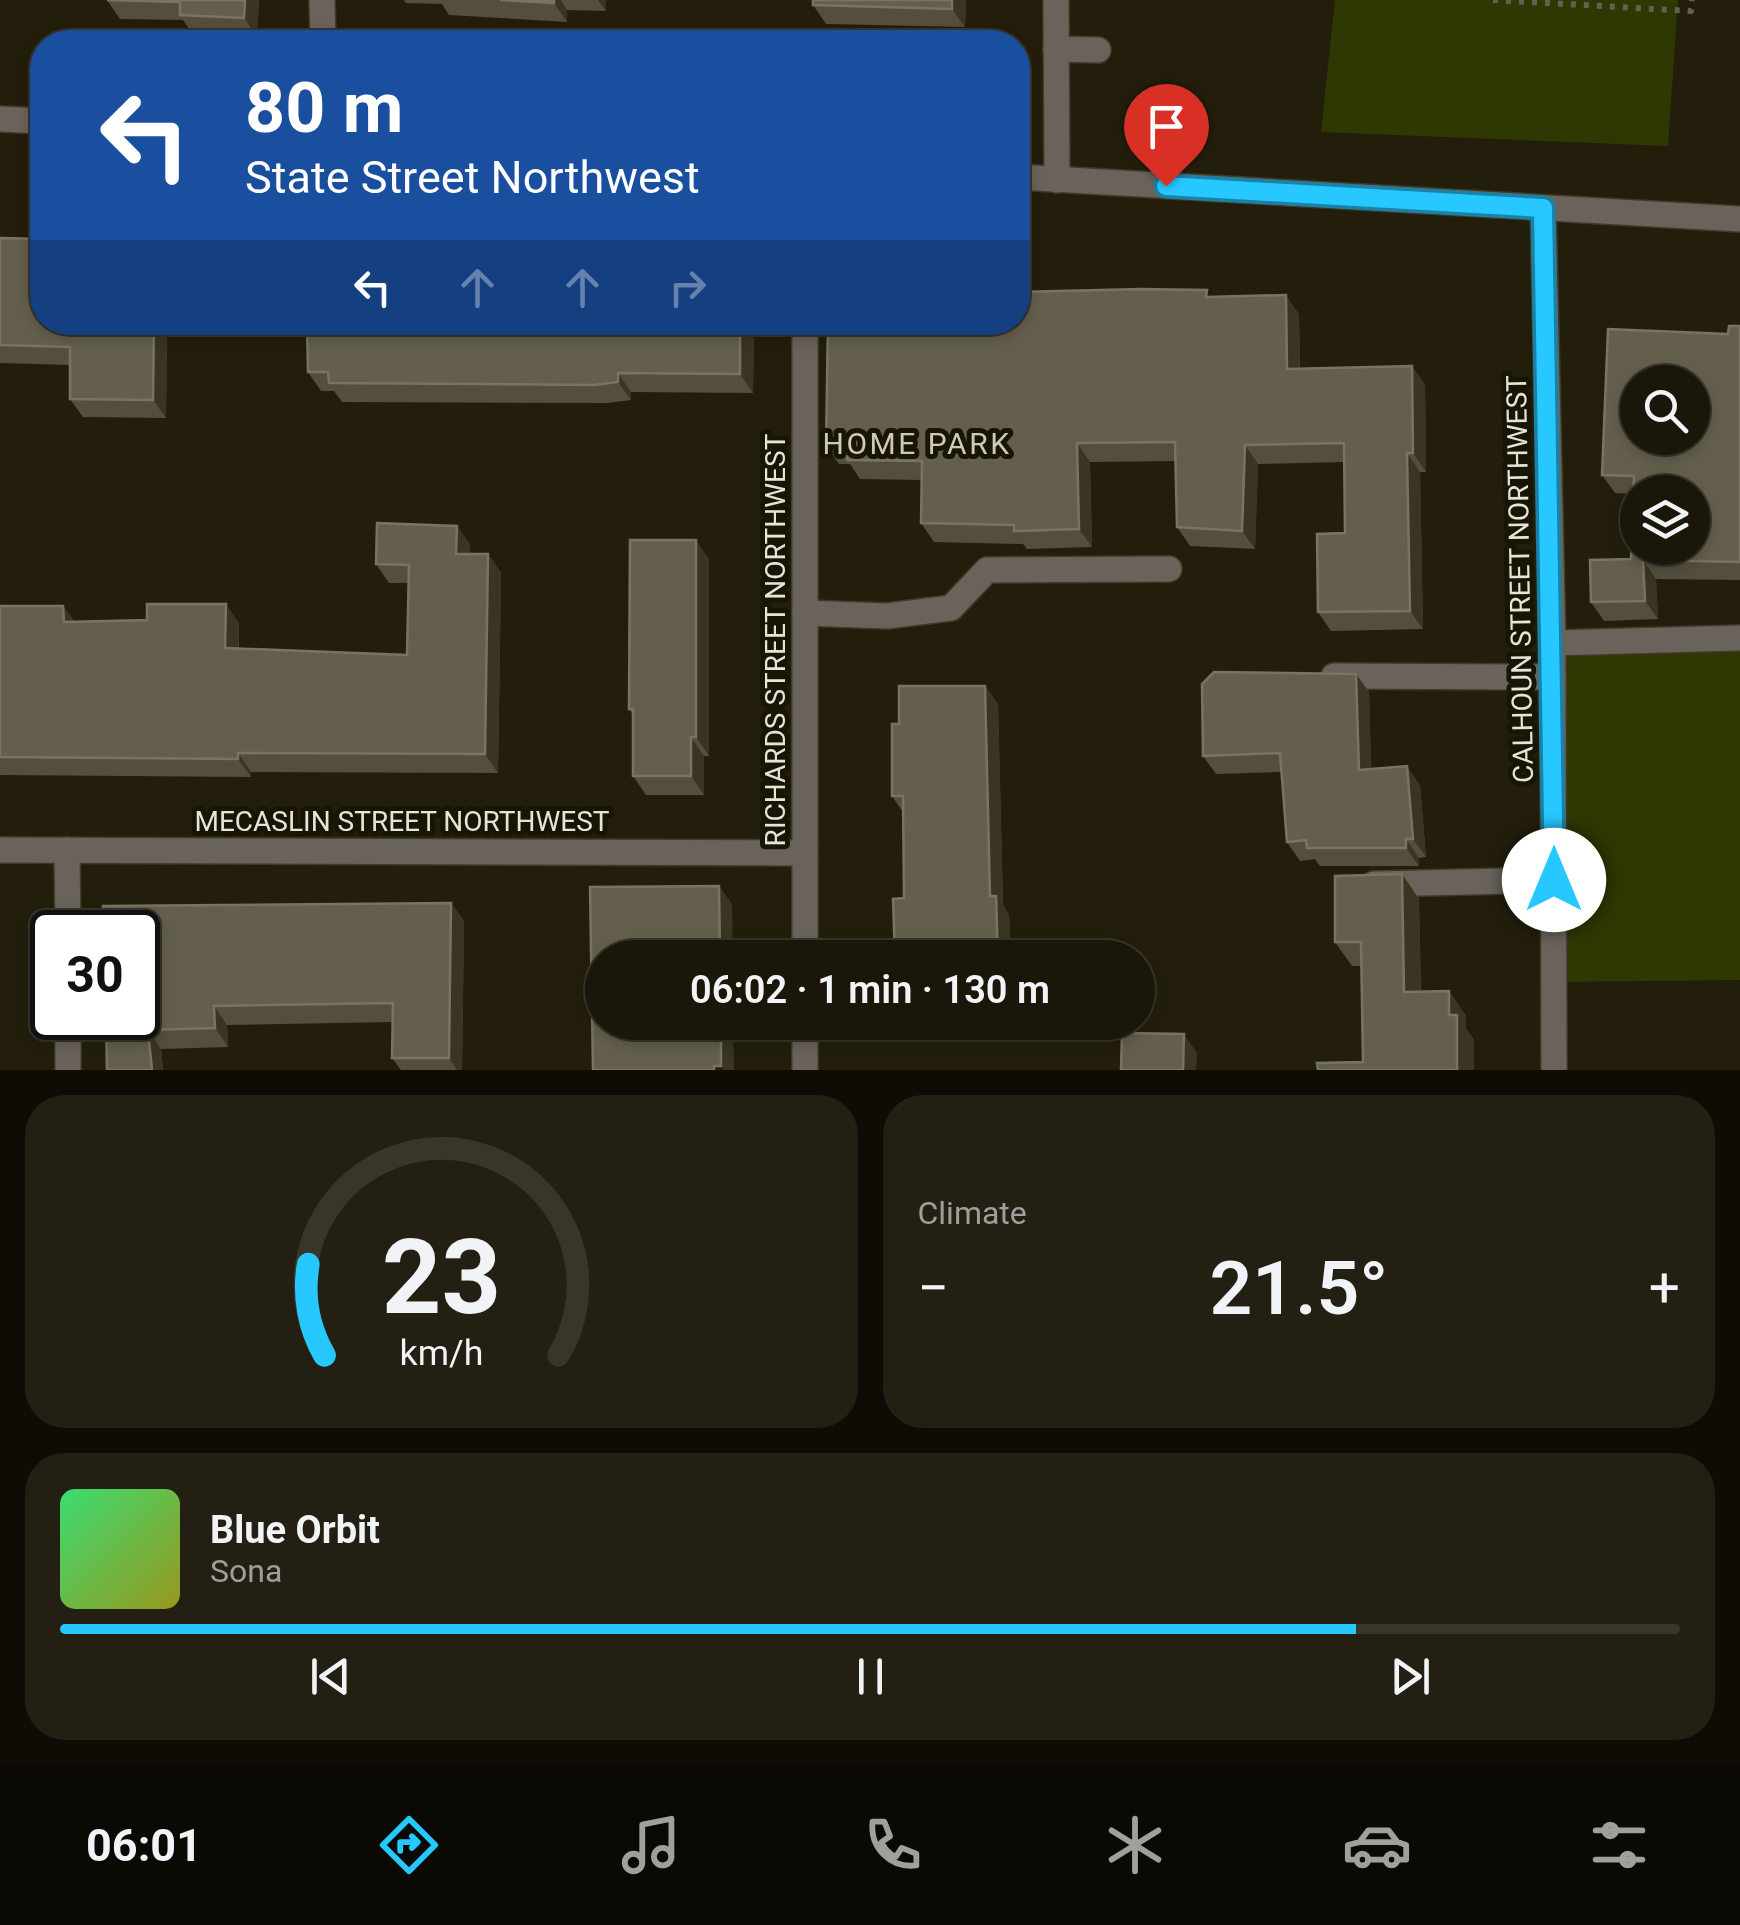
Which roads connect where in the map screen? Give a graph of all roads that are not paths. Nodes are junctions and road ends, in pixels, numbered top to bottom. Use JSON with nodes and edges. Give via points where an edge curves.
{"nodes":[{"id":1,"x":322,"y":0,"type":"edge"},
{"id":2,"x":1056,"y":0,"type":"edge"},
{"id":3,"x":323,"y":30,"type":"edge"},
{"id":4,"x":1056,"y":49,"type":"junction"},
{"id":5,"x":1098,"y":50,"type":"dead end"},
{"id":6,"x":0,"y":119,"type":"edge"},
{"id":7,"x":30,"y":120,"type":"edge"},
{"id":8,"x":1030,"y":179,"type":"edge"},
{"id":9,"x":1057,"y":180,"type":"junction"},
{"id":10,"x":1543,"y":208,"type":"junction"},
{"id":11,"x":1740,"y":219,"type":"edge"},
{"id":12,"x":805,"y":335,"type":"edge"},
{"id":13,"x":1169,"y":568,"type":"dead end"},
{"id":14,"x":805,"y":613,"type":"junction"},
{"id":15,"x":1740,"y":638,"type":"edge"},
{"id":16,"x":1553,"y":643,"type":"junction"},
{"id":17,"x":1334,"y":676,"type":"edge"},
{"id":18,"x":1553,"y":676,"type":"junction"},
{"id":19,"x":0,"y":850,"type":"edge"},
{"id":20,"x":67,"y":850,"type":"junction"},
{"id":21,"x":804,"y":853,"type":"junction"},
{"id":22,"x":1554,"y":880,"type":"junction"},
{"id":23,"x":1349,"y":884,"type":"edge"},
{"id":24,"x":68,"y":910,"type":"edge"},
{"id":25,"x":805,"y":940,"type":"edge"},
{"id":26,"x":68,"y":1040,"type":"edge"},
{"id":27,"x":805,"y":1040,"type":"edge"},
{"id":28,"x":68,"y":1070,"type":"edge"},
{"id":29,"x":806,"y":1070,"type":"edge"},
{"id":30,"x":1554,"y":1070,"type":"edge"}],
"edges":[{"from":1,"to":3,"type":"street"},
{"from":2,"to":4,"type":"street"},
{"from":4,"to":5,"type":"street"},
{"from":4,"to":9,"type":"street"},
{"from":6,"to":7,"type":"street"},
{"from":8,"to":9,"type":"street"},
{"from":9,"to":10,"type":"street"},
{"from":10,"to":11,"type":"street"},
{"from":10,"to":16,"type":"street","name":"CALHOUN STREET NORTHWEST"},
{"from":12,"to":14,"type":"street","name":"RICHARDS STREET NORTHWEST"},
{"from":13,"to":14,"type":"street","via":[[987,570],[951,608],[886,616]]},
{"from":14,"to":21,"type":"street","name":"RICHARDS STREET NORTHWEST"},
{"from":15,"to":16,"type":"street"},
{"from":16,"to":18,"type":"street","name":"CALHOUN STREET NORTHWEST"},
{"from":17,"to":18,"type":"street"},
{"from":18,"to":22,"type":"street","name":"CALHOUN STREET NORTHWEST"},
{"from":19,"to":20,"type":"street","name":"MECASLIN STREET NORTHWEST"},
{"from":20,"to":21,"type":"street","name":"MECASLIN STREET NORTHWEST"},
{"from":20,"to":24,"type":"street"},
{"from":21,"to":25,"type":"street","name":"RICHARDS STREET NORTHWEST"},
{"from":22,"to":23,"type":"street"},
{"from":22,"to":30,"type":"street","name":"CALHOUN STREET NORTHWEST"},
{"from":26,"to":28,"type":"street"},
{"from":27,"to":29,"type":"street"}]}
